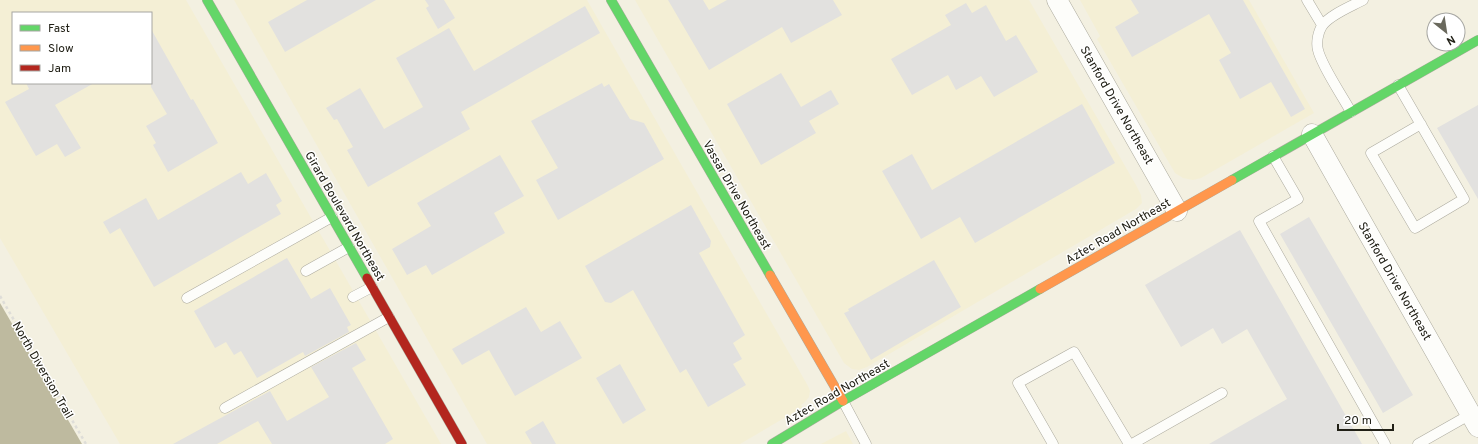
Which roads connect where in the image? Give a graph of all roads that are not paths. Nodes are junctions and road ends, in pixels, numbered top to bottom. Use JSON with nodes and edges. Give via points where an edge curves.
{"nodes":[{"id":1,"x":207,"y":0,"type":"edge"},
{"id":2,"x":610,"y":0,"type":"edge"},
{"id":3,"x":1057,"y":0,"type":"edge"},
{"id":4,"x":1307,"y":0,"type":"edge"},
{"id":5,"x":1363,"y":0,"type":"edge"},
{"id":6,"x":1322,"y":26,"type":"junction"},
{"id":7,"x":1478,"y":40,"type":"edge"},
{"id":8,"x":1398,"y":85,"type":"junction"},
{"id":9,"x":1351,"y":112,"type":"junction"},
{"id":10,"x":1421,"y":124,"type":"junction"},
{"id":11,"x":1312,"y":134,"type":"junction"},
{"id":12,"x":1273,"y":156,"type":"junction"},
{"id":13,"x":1177,"y":211,"type":"junction"},
{"id":14,"x":332,"y":217,"type":"junction"},
{"id":15,"x":349,"y":247,"type":"junction"},
{"id":16,"x":306,"y":271,"type":"dead end"},
{"id":17,"x":372,"y":287,"type":"junction"},
{"id":18,"x":353,"y":297,"type":"dead end"},
{"id":19,"x":187,"y":298,"type":"dead end"},
{"id":20,"x":389,"y":317,"type":"junction"},
{"id":21,"x":1222,"y":393,"type":"dead end"},
{"id":22,"x":843,"y":401,"type":"junction"},
{"id":23,"x":225,"y":408,"type":"dead end"},
{"id":24,"x":1474,"y":421,"type":"edge"},
{"id":25,"x":788,"y":440,"type":"edge"},
{"id":26,"x":462,"y":444,"type":"edge"},
{"id":27,"x":772,"y":444,"type":"edge"},
{"id":28,"x":866,"y":444,"type":"edge"},
{"id":29,"x":1053,"y":444,"type":"edge"},
{"id":30,"x":1128,"y":444,"type":"edge"},
{"id":31,"x":1132,"y":444,"type":"edge"},
{"id":32,"x":1385,"y":444,"type":"edge"},
{"id":33,"x":1418,"y":444,"type":"edge"}],
"edges":[{"from":1,"to":14,"type":"street","name":"Girard Boulevard Northeast"},
{"from":2,"to":22,"type":"street","name":"Vassar Drive Northeast"},
{"from":3,"to":13,"type":"street","name":"Stanford Drive Northeast"},
{"from":4,"to":6,"type":"lane"},
{"from":5,"to":6,"type":"lane"},
{"from":6,"to":9,"type":"lane","via":[[1317,49]]},
{"from":7,"to":8,"type":"street","name":"Aztec Road Northeast"},
{"from":8,"to":9,"type":"street","name":"Aztec Road Northeast"},
{"from":8,"to":10,"type":"lane"},
{"from":9,"to":11,"type":"street","name":"Aztec Road Northeast"},
{"from":10,"to":10,"type":"lane","via":[[1464,199],[1415,228],[1372,153]]},
{"from":11,"to":12,"type":"street","name":"Aztec Road Northeast"},
{"from":11,"to":24,"type":"street","name":"Stanford Drive Northeast"},
{"from":12,"to":13,"type":"street","name":"Aztec Road Northeast"},
{"from":12,"to":32,"type":"lane","via":[[1298,199],[1259,221]]},
{"from":13,"to":22,"type":"street","name":"Aztec Road Northeast"},
{"from":14,"to":15,"type":"street","name":"Girard Boulevard Northeast"},
{"from":14,"to":19,"type":"lane"},
{"from":15,"to":16,"type":"lane"},
{"from":15,"to":17,"type":"street","name":"Girard Boulevard Northeast"},
{"from":17,"to":18,"type":"lane"},
{"from":17,"to":20,"type":"street","name":"Girard Boulevard Northeast"},
{"from":20,"to":23,"type":"lane"},
{"from":20,"to":26,"type":"street","name":"Girard Boulevard Northeast"},
{"from":21,"to":31,"type":"lane"},
{"from":22,"to":25,"type":"street","name":"Aztec Road Northeast"},
{"from":22,"to":28,"type":"lane"},
{"from":24,"to":33,"type":"lane"},
{"from":25,"to":27,"type":"street","name":"Aztec Road Northeast"},
{"from":29,"to":30,"type":"lane","via":[[1018,383],[1074,352]]}]}
